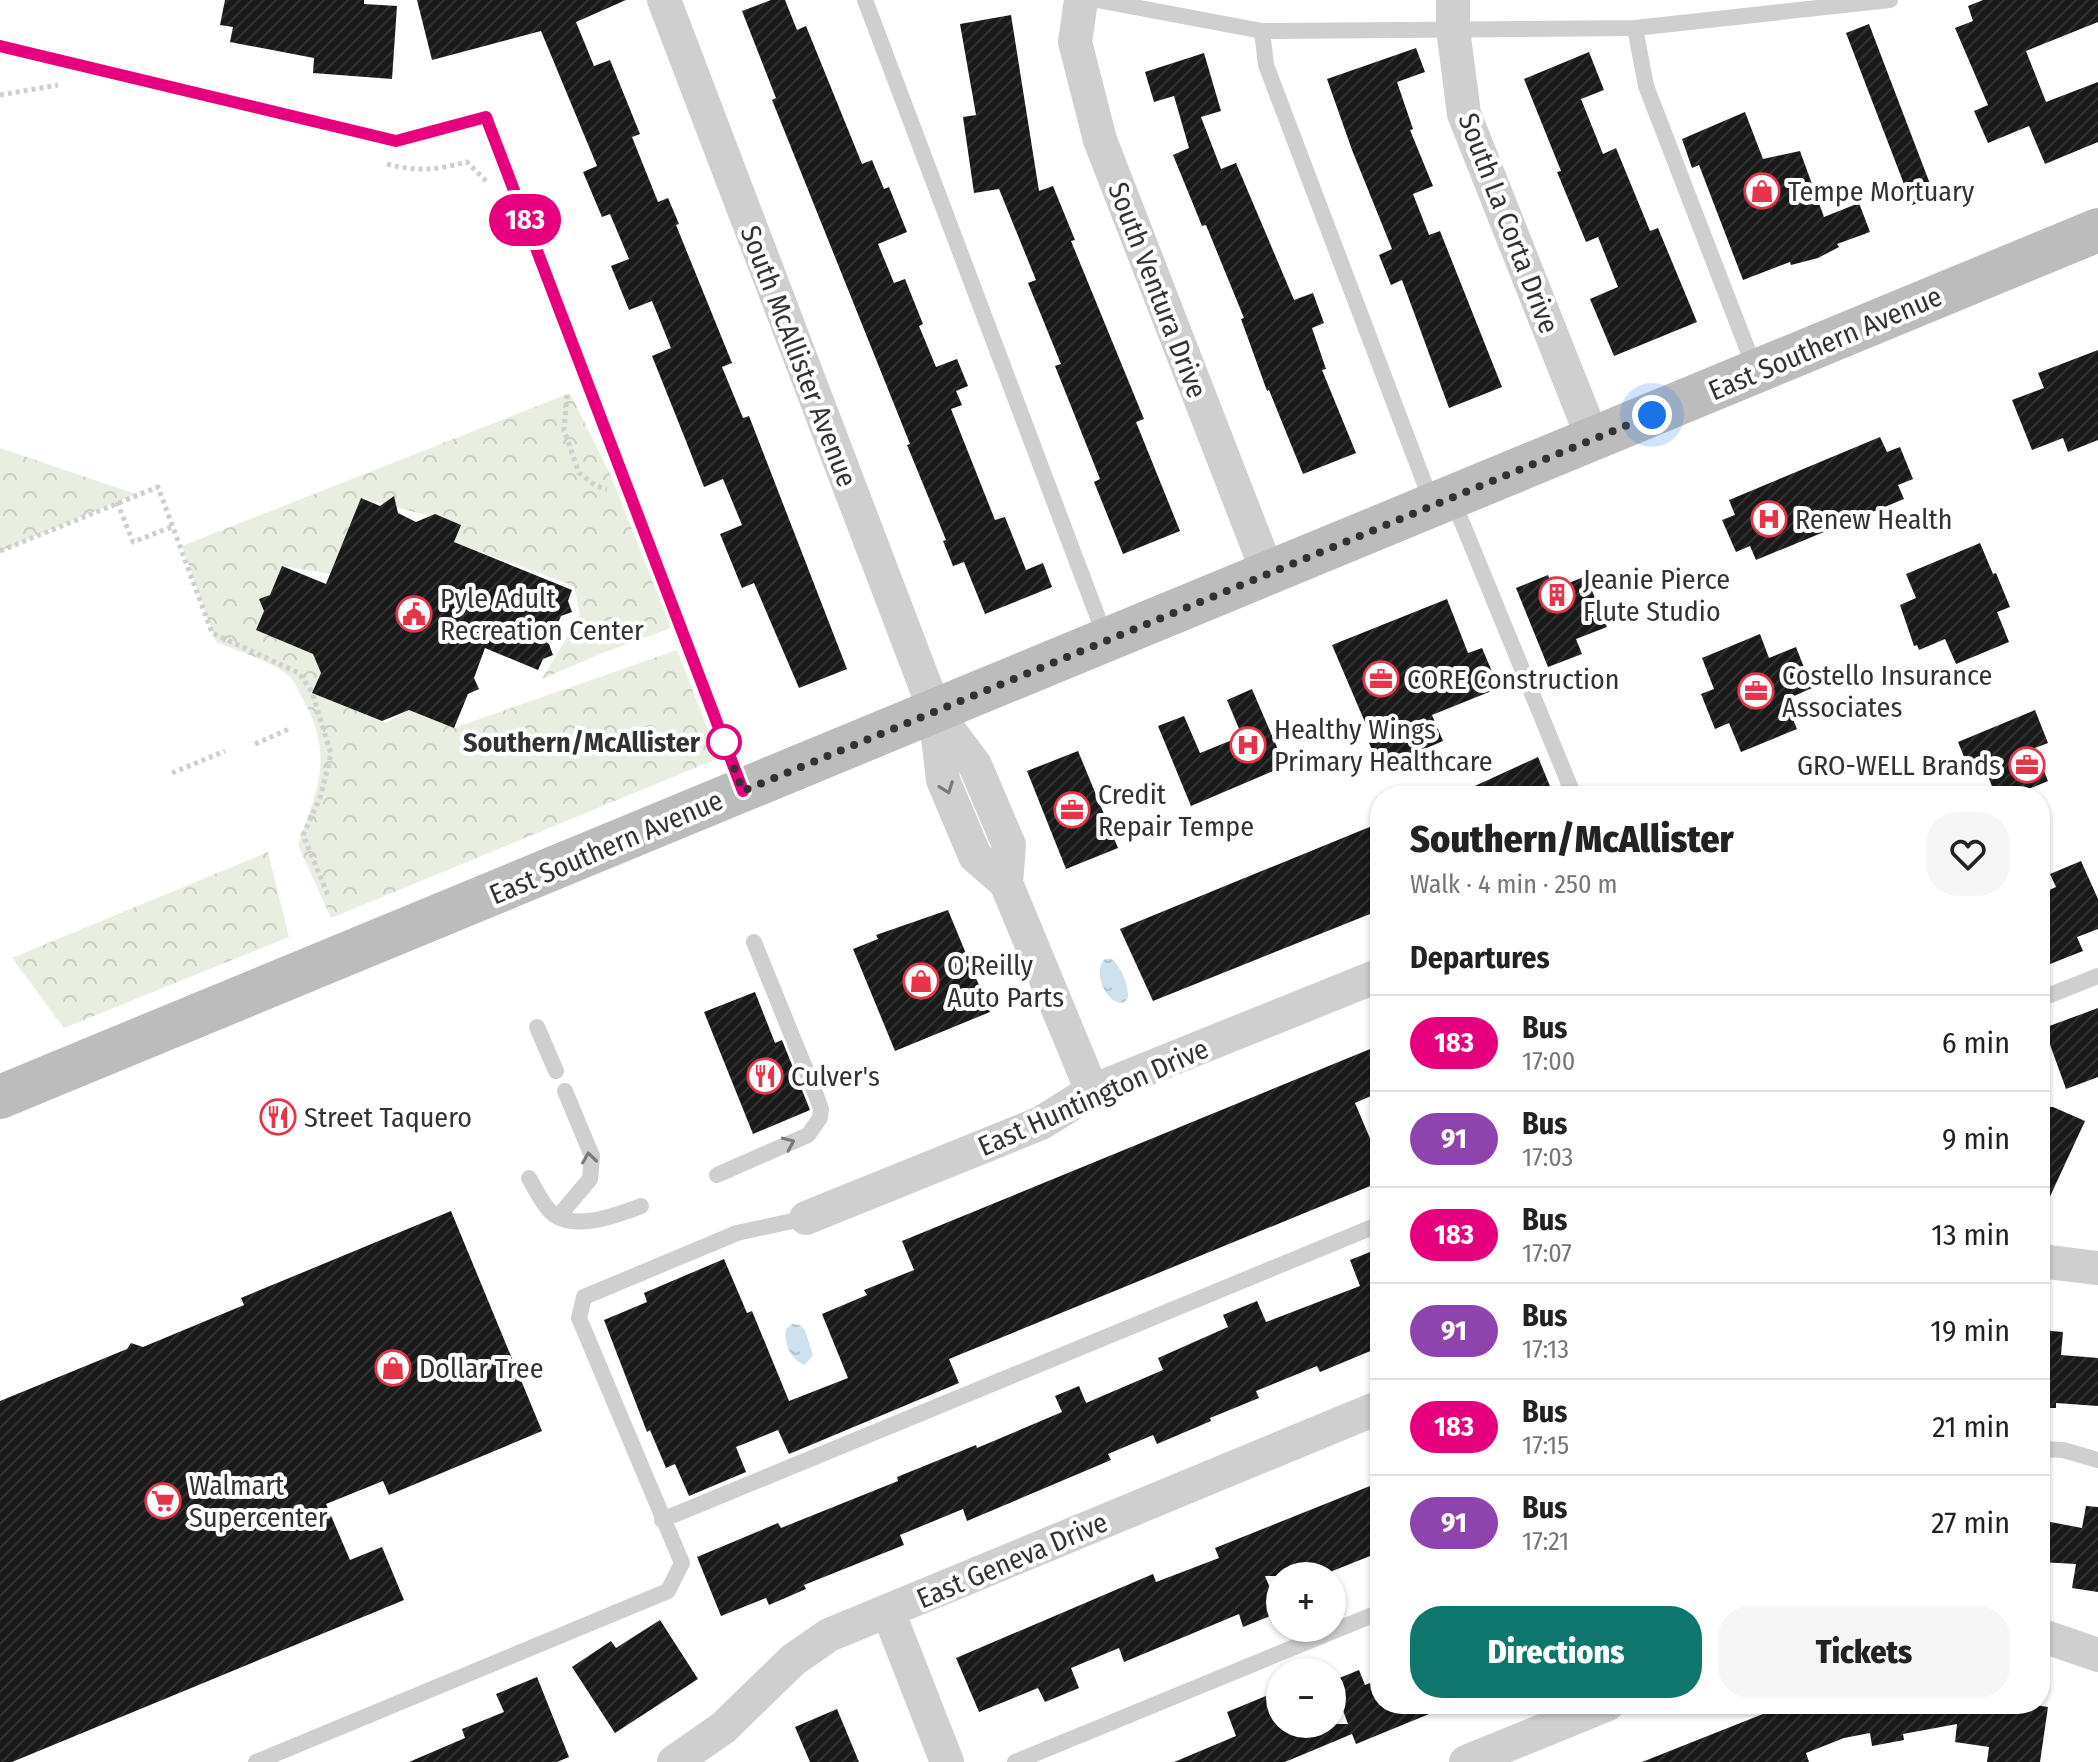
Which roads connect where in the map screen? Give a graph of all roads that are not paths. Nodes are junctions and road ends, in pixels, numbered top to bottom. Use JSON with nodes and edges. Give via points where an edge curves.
{"nodes":[{"id":1,"x":664,"y":0,"type":"edge"},
{"id":2,"x":865,"y":0,"type":"edge"},
{"id":3,"x":1081,"y":0,"type":"edge"},
{"id":4,"x":1097,"y":0,"type":"edge"},
{"id":5,"x":1890,"y":0,"type":"edge"},
{"id":6,"x":1453,"y":15,"type":"edge"},
{"id":7,"x":1635,"y":28,"type":"junction"},
{"id":8,"x":1262,"y":31,"type":"junction"},
{"id":9,"x":0,"y":46,"type":"edge"},
{"id":10,"x":2098,"y":230,"type":"edge"},
{"id":11,"x":1756,"y":372,"type":"junction"},
{"id":12,"x":1593,"y":439,"type":"junction"},
{"id":13,"x":1442,"y":501,"type":"junction"},
{"id":14,"x":1268,"y":573,"type":"junction"},
{"id":15,"x":1106,"y":640,"type":"junction"},
{"id":16,"x":935,"y":711,"type":"junction"},
{"id":17,"x":1570,"y":786,"type":"edge"},
{"id":18,"x":743,"y":791,"type":"junction"},
{"id":19,"x":754,"y":942,"type":"dead end"},
{"id":20,"x":2098,"y":976,"type":"edge"},
{"id":21,"x":1370,"y":979,"type":"edge"},
{"id":22,"x":2050,"y":995,"type":"edge"},
{"id":23,"x":537,"y":1027,"type":"dead end"},
{"id":24,"x":556,"y":1071,"type":"dead end"},
{"id":25,"x":565,"y":1091,"type":"dead end"},
{"id":26,"x":1092,"y":1091,"type":"junction"},
{"id":27,"x":0,"y":1097,"type":"edge"},
{"id":28,"x":717,"y":1175,"type":"dead end"},
{"id":29,"x":529,"y":1178,"type":"dead end"},
{"id":30,"x":641,"y":1206,"type":"dead end"},
{"id":31,"x":558,"y":1217,"type":"junction"},
{"id":32,"x":806,"y":1218,"type":"joint"},
{"id":33,"x":1370,"y":1228,"type":"edge"},
{"id":34,"x":2050,"y":1262,"type":"edge"},
{"id":35,"x":2098,"y":1268,"type":"edge"},
{"id":36,"x":1370,"y":1411,"type":"edge"},
{"id":37,"x":2050,"y":1449,"type":"edge"},
{"id":38,"x":2098,"y":1460,"type":"edge"},
{"id":39,"x":662,"y":1520,"type":"junction"},
{"id":40,"x":888,"y":1611,"type":"junction"},
{"id":41,"x":1370,"y":1616,"type":"edge"},
{"id":42,"x":2050,"y":1638,"type":"edge"},
{"id":43,"x":2098,"y":1655,"type":"edge"},
{"id":44,"x":1584,"y":1714,"type":"edge"},
{"id":45,"x":256,"y":1762,"type":"edge"},
{"id":46,"x":674,"y":1762,"type":"edge"},
{"id":47,"x":947,"y":1762,"type":"edge"},
{"id":48,"x":1015,"y":1762,"type":"edge"},
{"id":49,"x":1466,"y":1762,"type":"edge"}],
"edges":[{"from":1,"to":16,"type":"street","name":"South McAllister Avenue"},
{"from":2,"to":15,"type":"lane"},
{"from":3,"to":14,"type":"street","name":"South Ventura Drive","via":[[1075,42],[1100,140]]},
{"from":4,"to":8,"type":"lane"},
{"from":5,"to":7,"type":"lane"},
{"from":6,"to":7,"type":"lane"},
{"from":6,"to":8,"type":"lane"},
{"from":6,"to":12,"type":"street","name":"South La Corta Drive","via":[[1464,114]]},
{"from":7,"to":11,"type":"lane","via":[[1646,86]]},
{"from":8,"to":13,"type":"lane","via":[[1266,65]]},
{"from":9,"to":18,"type":"lane","via":[[396,141],[486,117]]},
{"from":10,"to":11,"type":"main road","name":"East Southern Avenue"},
{"from":11,"to":12,"type":"main road","name":"East Southern Avenue"},
{"from":12,"to":13,"type":"main road","name":"East Southern Avenue"},
{"from":13,"to":14,"type":"main road","name":"East Southern Avenue"},
{"from":13,"to":17,"type":"lane"},
{"from":14,"to":15,"type":"main road","name":"East Southern Avenue"},
{"from":15,"to":16,"type":"main road","name":"East Southern Avenue"},
{"from":16,"to":18,"type":"main road","name":"East Southern Avenue"},
{"from":16,"to":26,"type":"street","name":"South McAllister Avenue","via":[[943,780],[975,856],[1006,883]]},
{"from":18,"to":27,"type":"main road","name":"East Southern Avenue"},
{"from":28,"to":19,"type":"lane","one_way":true,"via":[[808,1135],[820,1118],[816,1095]]},
{"from":20,"to":22,"type":"lane"},
{"from":21,"to":26,"type":"street","name":"East Huntington Drive"},
{"from":23,"to":24,"type":"lane"},
{"from":31,"to":25,"type":"lane","one_way":true,"via":[[590,1179],[592,1156]]},
{"from":26,"to":32,"type":"street","name":"East Huntington Drive","via":[[1041,1123]]},
{"from":29,"to":31,"type":"lane"},
{"from":30,"to":31,"type":"lane","via":[[585,1222]]},
{"from":32,"to":39,"type":"lane","via":[[737,1233],[584,1297],[579,1318]]},
{"from":33,"to":39,"type":"lane"},
{"from":34,"to":35,"type":"street"},
{"from":36,"to":40,"type":"street","name":"East Geneva Drive"},
{"from":37,"to":38,"type":"lane"},
{"from":39,"to":45,"type":"lane","via":[[682,1563],[668,1591]]},
{"from":40,"to":46,"type":"street","name":"East Geneva Drive","via":[[829,1635],[793,1660],[723,1728]]},
{"from":40,"to":47,"type":"street"},
{"from":41,"to":48,"type":"lane"},
{"from":42,"to":43,"type":"street"},
{"from":44,"to":49,"type":"street"}]}
